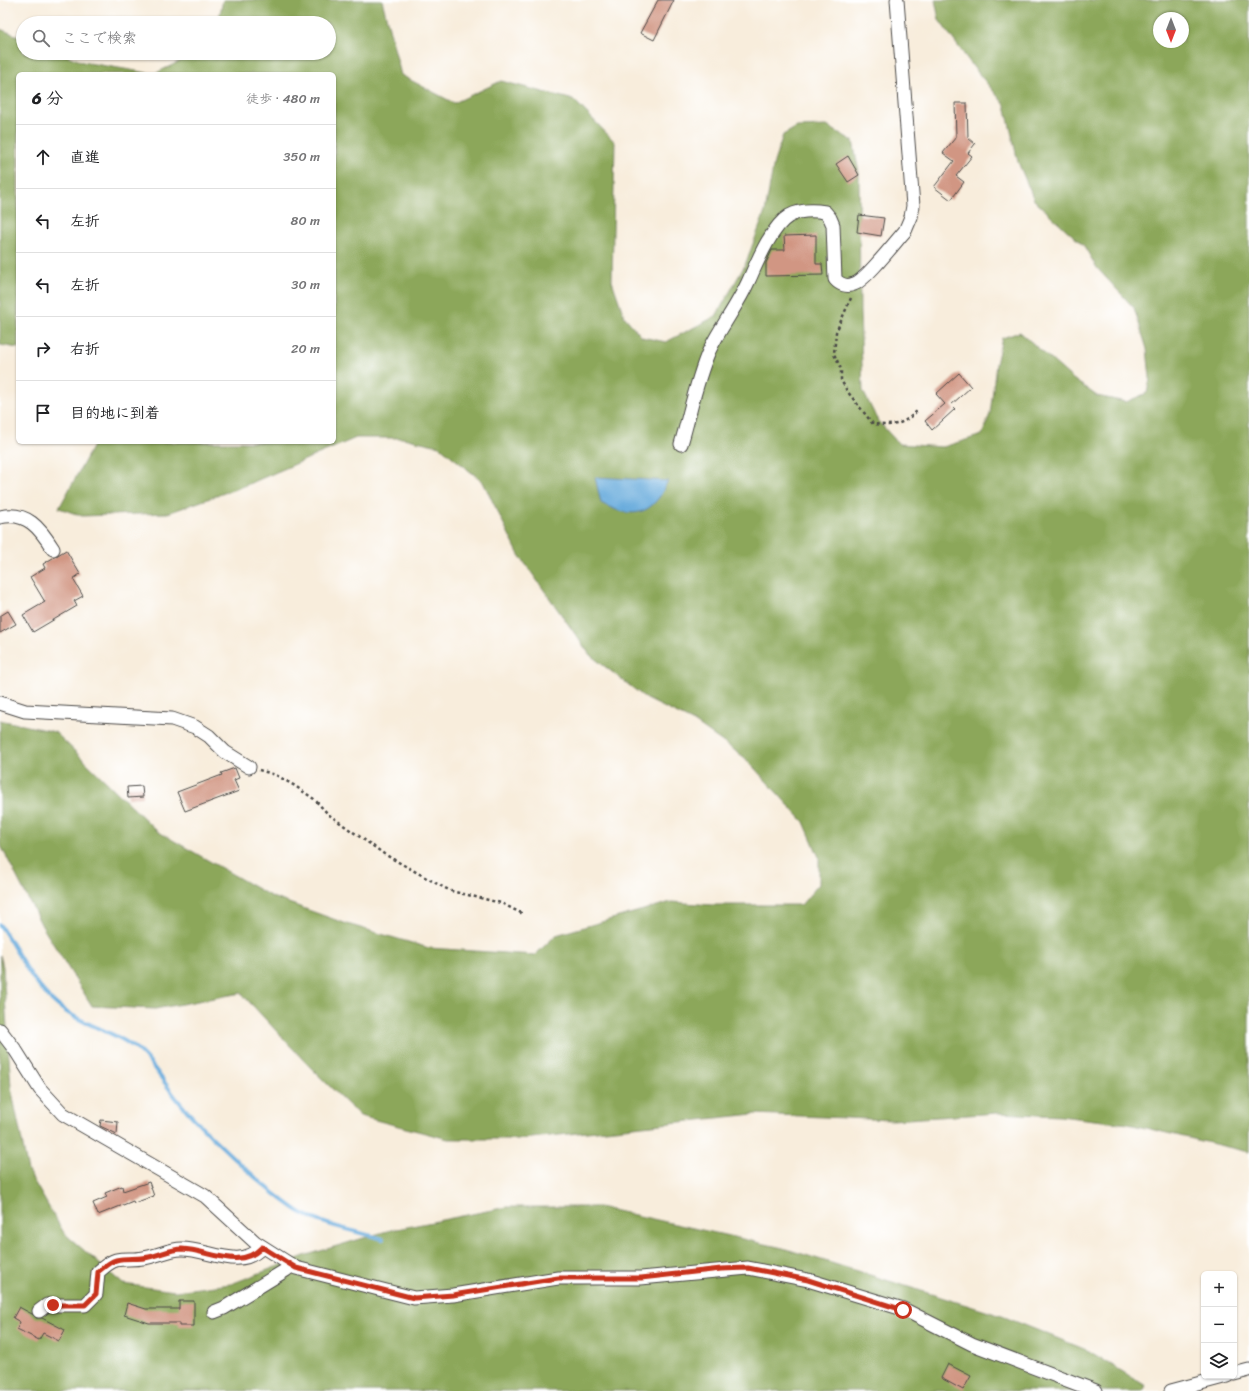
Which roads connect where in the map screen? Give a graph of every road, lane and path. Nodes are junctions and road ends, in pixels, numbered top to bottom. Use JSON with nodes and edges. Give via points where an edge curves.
{"nodes":[{"id":1,"x":897,"y":0,"type":"edge"},
{"id":2,"x":856,"y":284,"type":"junction"},
{"id":3,"x":917,"y":411,"type":"dead end"},
{"id":4,"x":681,"y":444,"type":"dead end"},
{"id":5,"x":0,"y":517,"type":"edge"},
{"id":6,"x":53,"y":549,"type":"dead end"},
{"id":7,"x":0,"y":703,"type":"edge"},
{"id":8,"x":249,"y":767,"type":"joint"},
{"id":9,"x":523,"y":914,"type":"dead end"},
{"id":10,"x":0,"y":1030,"type":"edge"},
{"id":11,"x":262,"y":1247,"type":"junction"},
{"id":12,"x":292,"y":1265,"type":"junction"},
{"id":13,"x":39,"y":1311,"type":"dead end"},
{"id":14,"x":214,"y":1312,"type":"dead end"},
{"id":15,"x":1249,"y":1370,"type":"edge"},
{"id":16,"x":1237,"y":1373,"type":"edge"},
{"id":17,"x":1216,"y":1379,"type":"edge"},
{"id":18,"x":1096,"y":1391,"type":"edge"},
{"id":19,"x":1171,"y":1391,"type":"edge"}],
"edges":[{"from":1,"to":2,"type":"street","via":[[911,182],[911,216],[906,231]]},
{"from":2,"to":3,"type":"path","via":[[836,332],[834,344],[834,354],[841,369],[841,380],[872,424],[897,424],[907,420]]},
{"from":2,"to":4,"type":"street","via":[[848,286],[838,283],[835,279],[833,225],[825,212],[799,212],[783,221],[761,253],[709,352]]},
{"from":5,"to":6,"type":"street","via":[[18,516],[27,519],[36,525]]},
{"from":7,"to":8,"type":"street","via":[[25,711],[172,718],[196,727],[224,752]]},
{"from":8,"to":9,"type":"path","via":[[276,775],[295,786],[314,799],[328,814],[384,854],[441,886],[451,891],[501,903]]},
{"from":10,"to":11,"type":"street","via":[[16,1050],[40,1089],[63,1114],[205,1196]]},
{"from":11,"to":12,"type":"street"},
{"from":11,"to":13,"type":"street","via":[[257,1253],[240,1259],[180,1249],[150,1257],[117,1260],[108,1263],[98,1272],[96,1294],[85,1305],[47,1305]]},
{"from":12,"to":14,"type":"street"},
{"from":12,"to":18,"type":"street","via":[[320,1275],[414,1298],[453,1295],[558,1278],[641,1278],[748,1268],[808,1280],[903,1310],[972,1344]]},
{"from":15,"to":16,"type":"street"},
{"from":17,"to":19,"type":"street"}]}
